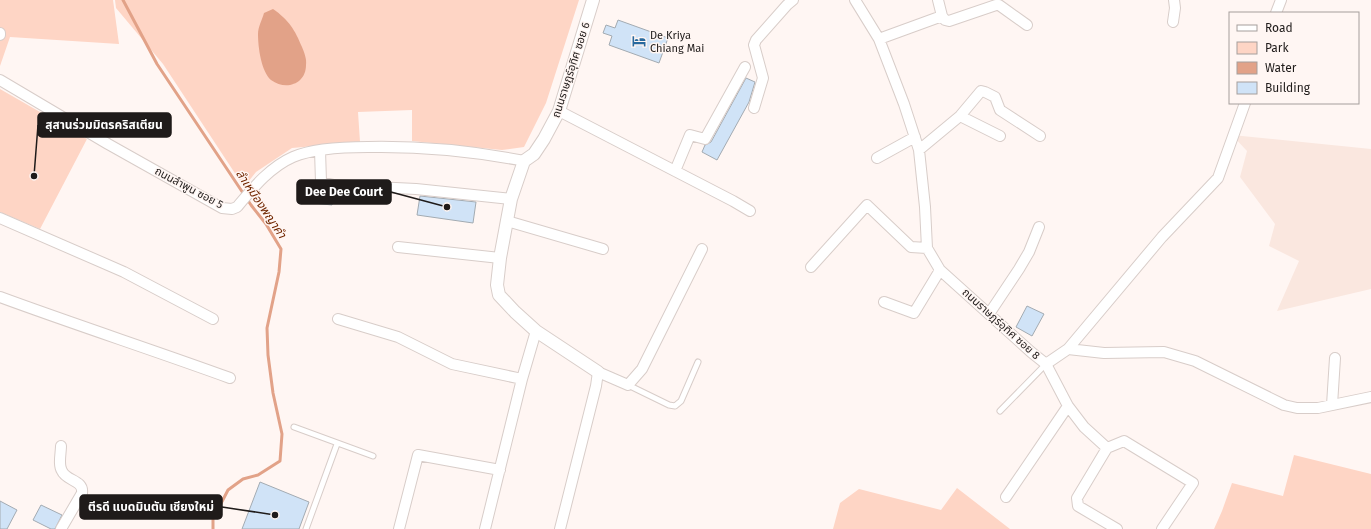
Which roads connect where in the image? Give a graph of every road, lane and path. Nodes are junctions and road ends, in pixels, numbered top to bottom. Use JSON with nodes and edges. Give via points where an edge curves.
{"nodes":[{"id":1,"x":593,"y":0,"type":"edge"},
{"id":2,"x":792,"y":0,"type":"edge"},
{"id":3,"x":855,"y":0,"type":"edge"},
{"id":4,"x":938,"y":0,"type":"edge"},
{"id":5,"x":1174,"y":0,"type":"edge"},
{"id":6,"x":1280,"y":0,"type":"edge"},
{"id":7,"x":1276,"y":12,"type":"edge"},
{"id":8,"x":942,"y":16,"type":"junction"},
{"id":9,"x":1173,"y":22,"type":"dead end"},
{"id":10,"x":1027,"y":25,"type":"dead end"},
{"id":11,"x":879,"y":39,"type":"junction"},
{"id":12,"x":746,"y":67,"type":"dead end"},
{"id":13,"x":0,"y":80,"type":"edge"},
{"id":14,"x":1245,"y":104,"type":"edge"},
{"id":15,"x":754,"y":108,"type":"dead end"},
{"id":16,"x":559,"y":111,"type":"junction"},
{"id":17,"x":960,"y":116,"type":"junction"},
{"id":18,"x":1000,"y":136,"type":"dead end"},
{"id":19,"x":1040,"y":136,"type":"dead end"},
{"id":20,"x":914,"y":137,"type":"junction"},
{"id":21,"x":320,"y":150,"type":"junction"},
{"id":22,"x":919,"y":150,"type":"junction"},
{"id":23,"x":878,"y":158,"type":"dead end"},
{"id":24,"x":524,"y":161,"type":"junction"},
{"id":25,"x":675,"y":171,"type":"junction"},
{"id":26,"x":511,"y":199,"type":"junction"},
{"id":27,"x":750,"y":211,"type":"dead end"},
{"id":28,"x":0,"y":218,"type":"edge"},
{"id":29,"x":506,"y":221,"type":"junction"},
{"id":30,"x":1040,"y":227,"type":"dead end"},
{"id":31,"x":398,"y":247,"type":"dead end"},
{"id":32,"x":603,"y":248,"type":"dead end"},
{"id":33,"x":927,"y":248,"type":"junction"},
{"id":34,"x":702,"y":249,"type":"dead end"},
{"id":35,"x":500,"y":258,"type":"junction"},
{"id":36,"x":811,"y":267,"type":"dead end"},
{"id":37,"x":940,"y":270,"type":"junction"},
{"id":38,"x":0,"y":297,"type":"edge"},
{"id":39,"x":884,"y":302,"type":"dead end"},
{"id":40,"x":988,"y":314,"type":"junction"},
{"id":41,"x":213,"y":319,"type":"dead end"},
{"id":42,"x":338,"y":319,"type":"dead end"},
{"id":43,"x":536,"y":331,"type":"junction"},
{"id":44,"x":1068,"y":349,"type":"junction"},
{"id":45,"x":1334,"y":358,"type":"dead end"},
{"id":46,"x":698,"y":362,"type":"dead end"},
{"id":47,"x":1046,"y":364,"type":"junction"},
{"id":48,"x":598,"y":372,"type":"junction"},
{"id":49,"x":230,"y":378,"type":"dead end"},
{"id":50,"x":522,"y":379,"type":"junction"},
{"id":51,"x":628,"y":385,"type":"junction"},
{"id":52,"x":1371,"y":397,"type":"edge"},
{"id":53,"x":1332,"y":405,"type":"junction"},
{"id":54,"x":1068,"y":406,"type":"junction"},
{"id":55,"x":1000,"y":411,"type":"dead end"},
{"id":56,"x":294,"y":427,"type":"dead end"},
{"id":57,"x":337,"y":444,"type":"junction"},
{"id":58,"x":61,"y":446,"type":"dead end"},
{"id":59,"x":1107,"y":448,"type":"junction"},
{"id":60,"x":373,"y":456,"type":"dead end"},
{"id":61,"x":500,"y":470,"type":"junction"},
{"id":62,"x":1006,"y":497,"type":"dead end"},
{"id":63,"x":61,"y":529,"type":"edge"},
{"id":64,"x":306,"y":529,"type":"edge"},
{"id":65,"x":399,"y":529,"type":"edge"},
{"id":66,"x":484,"y":529,"type":"edge"},
{"id":67,"x":560,"y":529,"type":"edge"},
{"id":68,"x":1117,"y":529,"type":"edge"},
{"id":69,"x":1162,"y":529,"type":"edge"}],
"edges":[{"from":1,"to":16,"type":"street","name":"ถนนราษฎร์อุทิศ ซอย 6"},
{"from":2,"to":15,"type":"street","via":[[756,40],[754,49],[763,78]]},
{"from":3,"to":11,"type":"street","name":"ถนนราษฎร์อุทิศ ซอย 8"},
{"from":4,"to":8,"type":"street"},
{"from":5,"to":9,"type":"street"},
{"from":6,"to":7,"type":"street"},
{"from":8,"to":10,"type":"street","via":[[950,21],[999,5]]},
{"from":8,"to":11,"type":"street"},
{"from":11,"to":20,"type":"street","name":"ถนนราษฎร์อุทิศ ซอย 8"},
{"from":12,"to":25,"type":"street","via":[[705,139],[690,135]]},
{"from":13,"to":21,"type":"street","name":"ถนนลำพูน ซอย 5","via":[[222,208],[237,207],[277,167],[294,157]]},
{"from":14,"to":44,"type":"street","name":"ถนนราษฎร์อุทิศ ซอย 8","via":[[1218,178],[1162,237]]},
{"from":16,"to":24,"type":"street","name":"ถนนราษฎร์อุทิศ ซอย 6","via":[[534,154]]},
{"from":16,"to":25,"type":"street"},
{"from":17,"to":18,"type":"street"},
{"from":17,"to":19,"type":"street","via":[[979,93],[985,92],[996,98],[1000,110]]},
{"from":17,"to":22,"type":"street"},
{"from":20,"to":22,"type":"street","name":"ถนนราษฎร์อุทิศ ซอย 8"},
{"from":20,"to":23,"type":"street"},
{"from":21,"to":24,"type":"street","name":"ถนนลำพูน ซอย 5","via":[[348,147],[455,150]]},
{"from":21,"to":26,"type":"street","via":[[321,182]]},
{"from":22,"to":33,"type":"street","name":"ถนนราษฎร์อุทิศ ซอย 8"},
{"from":24,"to":26,"type":"street","name":"ถนนราษฎร์อุทิศ ซอย 6"},
{"from":25,"to":27,"type":"street"},
{"from":26,"to":29,"type":"street","name":"ถนนราษฎร์อุทิศ ซอย 6"},
{"from":28,"to":41,"type":"street","via":[[124,272]]},
{"from":29,"to":32,"type":"street"},
{"from":29,"to":35,"type":"street","name":"ถนนราษฎร์อุทิศ ซอย 6"},
{"from":30,"to":40,"type":"street","via":[[1019,269]]},
{"from":31,"to":35,"type":"street"},
{"from":33,"to":36,"type":"street","via":[[911,247],[867,206]]},
{"from":33,"to":37,"type":"street","name":"ถนนราษฎร์อุทิศ ซอย 8"},
{"from":34,"to":51,"type":"street","via":[[642,369]]},
{"from":35,"to":43,"type":"street","name":"ถนนราษฎร์อุทิศ ซอย 6","via":[[497,285],[499,295]]},
{"from":37,"to":39,"type":"street","via":[[914,313]]},
{"from":37,"to":40,"type":"street","name":"ถนนราษฎร์อุทิศ ซอย 8"},
{"from":38,"to":49,"type":"street"},
{"from":40,"to":47,"type":"street","name":"ถนนราษฎร์อุทิศ ซอย 8"},
{"from":42,"to":50,"type":"street","via":[[398,337],[452,364]]},
{"from":43,"to":48,"type":"street"},
{"from":43,"to":50,"type":"street"},
{"from":44,"to":47,"type":"street","name":"ถนนราษฎร์อุทิศ ซอย 8"},
{"from":44,"to":53,"type":"street","via":[[1104,353],[1164,352],[1195,361],[1284,405],[1318,408]]},
{"from":45,"to":53,"type":"street"},
{"from":46,"to":51,"type":"lane","via":[[681,401],[676,406]]},
{"from":47,"to":54,"type":"street"},
{"from":47,"to":55,"type":"lane"},
{"from":48,"to":51,"type":"street"},
{"from":48,"to":67,"type":"street"},
{"from":50,"to":61,"type":"street"},
{"from":52,"to":53,"type":"street"},
{"from":54,"to":59,"type":"street","via":[[1084,427]]},
{"from":54,"to":62,"type":"street"},
{"from":56,"to":57,"type":"lane"},
{"from":57,"to":60,"type":"lane"},
{"from":57,"to":64,"type":"lane"},
{"from":58,"to":63,"type":"street","via":[[62,472],[81,485],[82,493]]},
{"from":59,"to":68,"type":"street","via":[[1077,498],[1078,506]]},
{"from":59,"to":69,"type":"street","via":[[1124,441],[1193,484]]},
{"from":61,"to":65,"type":"street","via":[[418,455]]},
{"from":61,"to":66,"type":"street"}]}
